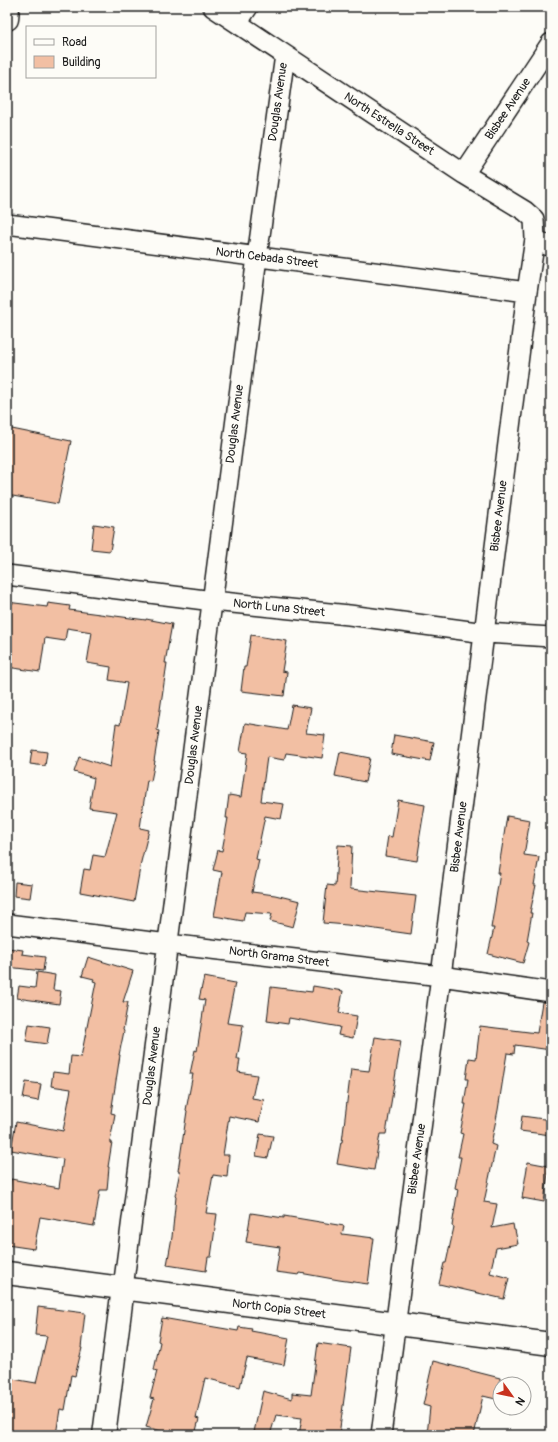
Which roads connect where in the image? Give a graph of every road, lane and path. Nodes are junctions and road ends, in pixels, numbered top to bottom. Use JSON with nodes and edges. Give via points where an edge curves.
{"nodes":[{"id":1,"x":8,"y":7,"type":"edge"},
{"id":2,"x":212,"y":7,"type":"edge"},
{"id":3,"x":248,"y":7,"type":"edge"},
{"id":4,"x":7,"y":19,"type":"edge"},
{"id":5,"x":237,"y":23,"type":"junction"},
{"id":6,"x":551,"y":43,"type":"edge"},
{"id":7,"x":285,"y":55,"type":"junction"},
{"id":8,"x":464,"y":174,"type":"junction"},
{"id":9,"x":7,"y":224,"type":"edge"},
{"id":10,"x":543,"y":243,"type":"edge"},
{"id":11,"x":257,"y":257,"type":"junction"},
{"id":12,"x":527,"y":292,"type":"junction"},
{"id":13,"x":7,"y":575,"type":"edge"},
{"id":14,"x":212,"y":601,"type":"junction"},
{"id":15,"x":485,"y":632,"type":"junction"},
{"id":16,"x":551,"y":637,"type":"edge"},
{"id":17,"x":7,"y":924,"type":"edge"},
{"id":18,"x":168,"y":944,"type":"junction"},
{"id":19,"x":441,"y":976,"type":"junction"},
{"id":20,"x":551,"y":992,"type":"edge"},
{"id":21,"x":7,"y":1273,"type":"edge"},
{"id":22,"x":123,"y":1288,"type":"junction"},
{"id":23,"x":395,"y":1324,"type":"junction"},
{"id":24,"x":551,"y":1344,"type":"edge"},
{"id":25,"x":104,"y":1435,"type":"edge"},
{"id":26,"x":381,"y":1435,"type":"edge"}],
"edges":[{"from":1,"to":4,"type":"main road"},
{"from":2,"to":5,"type":"street","name":"North Estrella Street"},
{"from":3,"to":5,"type":"street"},
{"from":5,"to":7,"type":"street","name":"North Estrella Street"},
{"from":6,"to":8,"type":"street","name":"Bisbee Avenue"},
{"from":7,"to":8,"type":"street","name":"North Estrella Street"},
{"from":7,"to":11,"type":"street","name":"Douglas Avenue"},
{"from":8,"to":10,"type":"street","name":"North Estrella Street","via":[[525,210],[534,219]]},
{"from":9,"to":11,"type":"street","name":"North Cebada Street"},
{"from":10,"to":12,"type":"street","name":"Bisbee Avenue"},
{"from":11,"to":12,"type":"street","name":"North Cebada Street"},
{"from":11,"to":14,"type":"street","name":"Douglas Avenue"},
{"from":12,"to":15,"type":"street","name":"Bisbee Avenue"},
{"from":13,"to":14,"type":"street","name":"North Luna Street"},
{"from":14,"to":15,"type":"street","name":"North Luna Street"},
{"from":14,"to":18,"type":"street","name":"Douglas Avenue"},
{"from":15,"to":16,"type":"street","name":"North Luna Street"},
{"from":15,"to":19,"type":"street","name":"Bisbee Avenue"},
{"from":17,"to":18,"type":"street","name":"North Grama Street"},
{"from":18,"to":19,"type":"street","name":"North Grama Street"},
{"from":18,"to":22,"type":"street","name":"Douglas Avenue"},
{"from":19,"to":20,"type":"street","name":"North Grama Street"},
{"from":19,"to":23,"type":"street","name":"Bisbee Avenue"},
{"from":21,"to":22,"type":"main road","name":"North Copia Street"},
{"from":22,"to":23,"type":"main road","name":"North Copia Street"},
{"from":22,"to":25,"type":"main road","name":"Douglas Avenue"},
{"from":23,"to":24,"type":"main road","name":"North Copia Street"},
{"from":23,"to":26,"type":"street","name":"Bisbee Avenue"}]}
